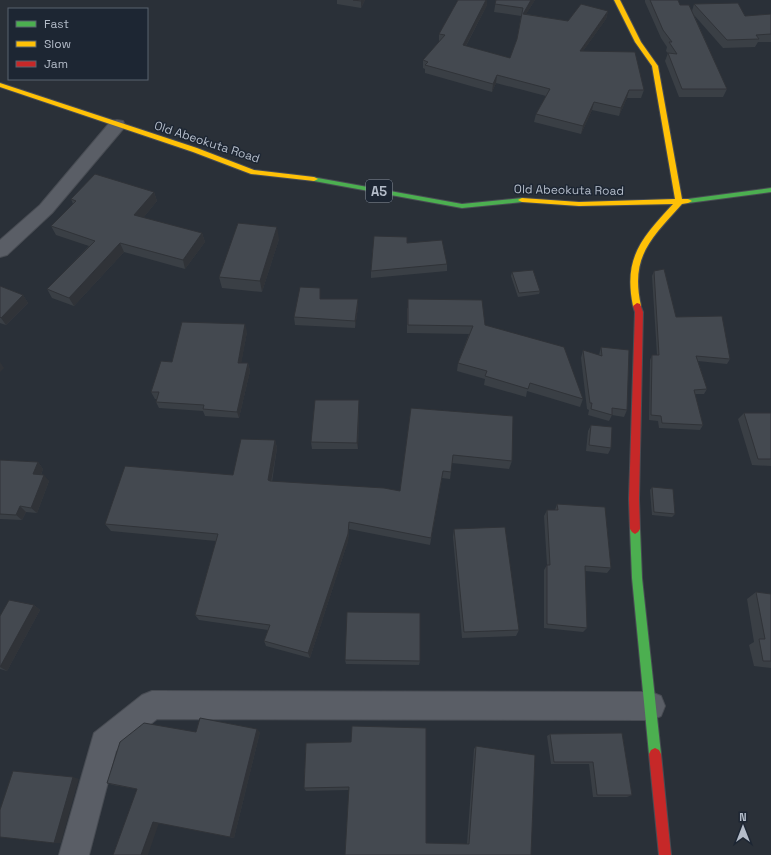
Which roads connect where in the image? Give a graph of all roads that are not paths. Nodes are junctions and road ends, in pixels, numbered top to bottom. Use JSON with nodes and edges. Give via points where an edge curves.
{"nodes":[{"id":1,"x":617,"y":0,"type":"edge"},
{"id":2,"x":0,"y":85,"type":"edge"},
{"id":3,"x":117,"y":125,"type":"junction"},
{"id":4,"x":771,"y":190,"type":"edge"},
{"id":5,"x":679,"y":202,"type":"junction"},
{"id":6,"x":0,"y":250,"type":"edge"},
{"id":7,"x":651,"y":706,"type":"junction"},
{"id":8,"x":74,"y":855,"type":"edge"},
{"id":9,"x":665,"y":855,"type":"edge"}],
"edges":[{"from":1,"to":5,"type":"main road","via":[[638,42],[655,66]]},
{"from":2,"to":3,"type":"main road","name":"Old Abeokuta Road","number":"A5"},
{"from":3,"to":5,"type":"main road","name":"Old Abeokuta Road","number":"A5","via":[[253,172],[323,180],[462,206],[522,200],[579,204]]},
{"from":3,"to":6,"type":"street","via":[[46,209]]},
{"from":4,"to":5,"type":"main road","name":"Old Abeokuta Road","number":"A5"},
{"from":5,"to":7,"type":"main road","via":[[643,244],[635,262],[632,285],[639,312],[634,499],[637,571]]},
{"from":7,"to":8,"type":"street","via":[[152,705],[104,743]]},
{"from":7,"to":9,"type":"main road"}]}
